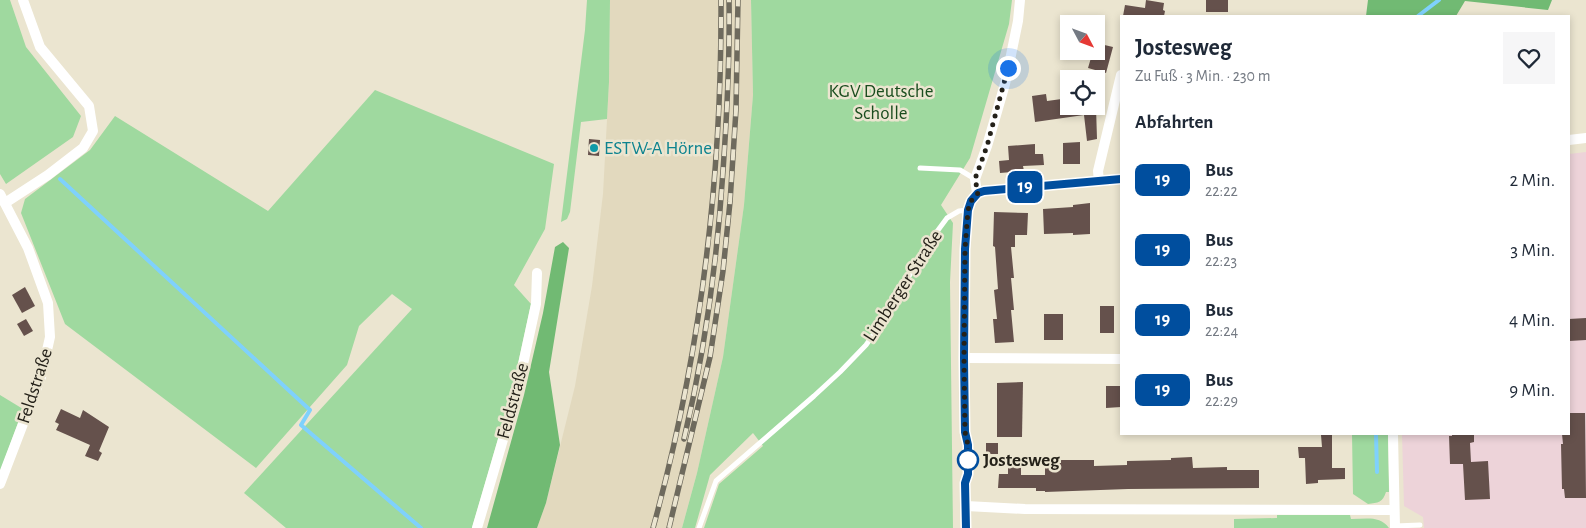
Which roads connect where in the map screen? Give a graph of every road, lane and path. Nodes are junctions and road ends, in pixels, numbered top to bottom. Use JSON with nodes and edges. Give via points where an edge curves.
{"nodes":[{"id":1,"x":23,"y":0,"type":"edge"},
{"id":2,"x":1020,"y":0,"type":"edge"},
{"id":3,"x":1120,"y":79,"type":"edge"},
{"id":4,"x":1586,"y":138,"type":"edge"},
{"id":5,"x":1570,"y":140,"type":"edge"},
{"id":6,"x":920,"y":168,"type":"dead end"},
{"id":7,"x":975,"y":179,"type":"junction"},
{"id":8,"x":1120,"y":179,"type":"edge"},
{"id":9,"x":1099,"y":181,"type":"junction"},
{"id":10,"x":978,"y":193,"type":"junction"},
{"id":11,"x":3,"y":198,"type":"edge"},
{"id":12,"x":968,"y":210,"type":"junction"},
{"id":13,"x":537,"y":273,"type":"dead end"},
{"id":14,"x":964,"y":358,"type":"junction"},
{"id":15,"x":1120,"y":359,"type":"edge"},
{"id":16,"x":1393,"y":435,"type":"edge"},
{"id":17,"x":0,"y":484,"type":"edge"},
{"id":18,"x":966,"y":506,"type":"junction"},
{"id":19,"x":1394,"y":510,"type":"junction"},
{"id":20,"x":1420,"y":525,"type":"dead end"},
{"id":21,"x":1395,"y":527,"type":"edge"},
{"id":22,"x":477,"y":528,"type":"edge"},
{"id":23,"x":699,"y":528,"type":"edge"},
{"id":24,"x":966,"y":528,"type":"edge"}],
"edges":[{"from":1,"to":11,"type":"street","name":"Feldstraße","via":[[40,47],[89,106],[92,131],[83,148],[48,175]]},
{"from":2,"to":7,"type":"street","via":[[1005,84]]},
{"from":3,"to":9,"type":"street","via":[[1098,171]]},
{"from":4,"to":5,"type":"street"},
{"from":6,"to":7,"type":"lane","via":[[960,170]]},
{"from":7,"to":10,"type":"street"},
{"from":8,"to":9,"type":"street"},
{"from":9,"to":10,"type":"street"},
{"from":10,"to":12,"type":"street"},
{"from":11,"to":17,"type":"street","name":"Feldstraße","via":[[28,248],[48,303],[50,338],[41,377]]},
{"from":12,"to":14,"type":"street"},
{"from":12,"to":23,"type":"lane","name":"Limberger Straße","via":[[947,218],[866,345],[814,396],[716,480]]},
{"from":13,"to":22,"type":"street","name":"Feldstraße","via":[[536,304],[517,392]]},
{"from":14,"to":15,"type":"street"},
{"from":14,"to":18,"type":"street","via":[[968,445]]},
{"from":16,"to":19,"type":"street"},
{"from":18,"to":19,"type":"street"},
{"from":18,"to":24,"type":"street"},
{"from":19,"to":21,"type":"street"},
{"from":20,"to":21,"type":"lane"}]}
